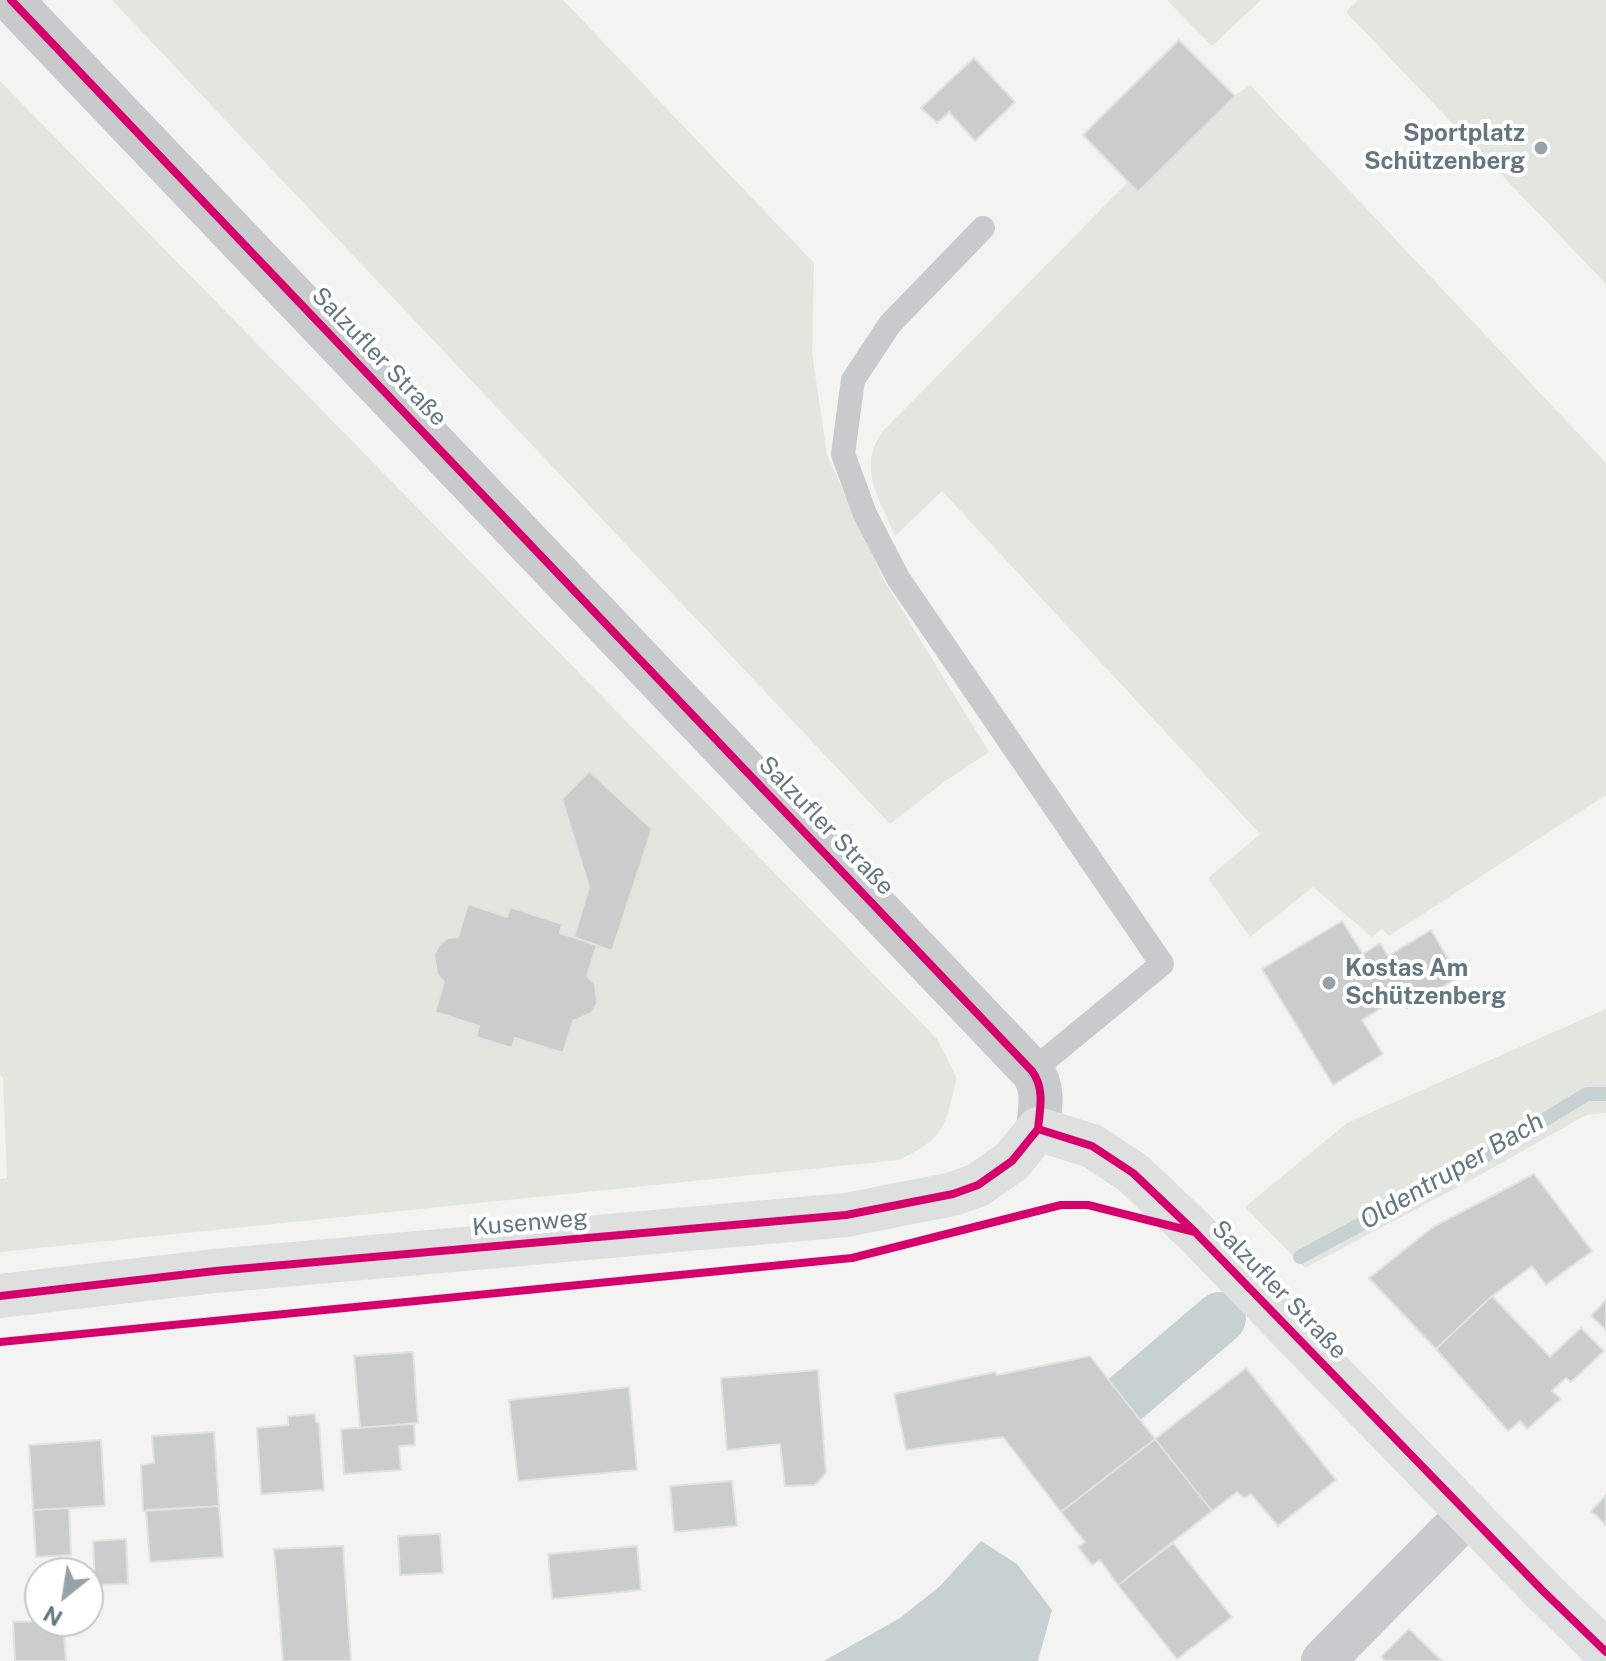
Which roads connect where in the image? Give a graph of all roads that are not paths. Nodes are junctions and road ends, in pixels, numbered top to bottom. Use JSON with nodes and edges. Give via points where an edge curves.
{"nodes":[{"id":1,"x":11,"y":0,"type":"edge"},
{"id":2,"x":983,"y":228,"type":"dead end"},
{"id":3,"x":1032,"y":1071,"type":"junction"},
{"id":4,"x":1038,"y":1129,"type":"junction"},
{"id":5,"x":0,"y":1296,"type":"edge"},
{"id":6,"x":1468,"y":1514,"type":"junction"},
{"id":7,"x":1606,"y":1652,"type":"edge"},
{"id":8,"x":1323,"y":1661,"type":"edge"}],
"edges":[{"from":1,"to":3,"type":"street","name":"Salzufler Straße"},
{"from":2,"to":3,"type":"lane","via":[[890,324],[853,380],[843,454],[865,514],[898,578],[1162,964]]},
{"from":3,"to":4,"type":"street","via":[[1042,1092]]},
{"from":4,"to":5,"type":"street","name":"Kusenweg","via":[[1012,1161],[978,1185],[846,1215],[215,1271]]},
{"from":4,"to":6,"type":"street","name":"Salzufler Straße","via":[[1092,1146],[1133,1173]]},
{"from":6,"to":7,"type":"street","name":"Salzufler Straße"},
{"from":6,"to":8,"type":"street"}]}
